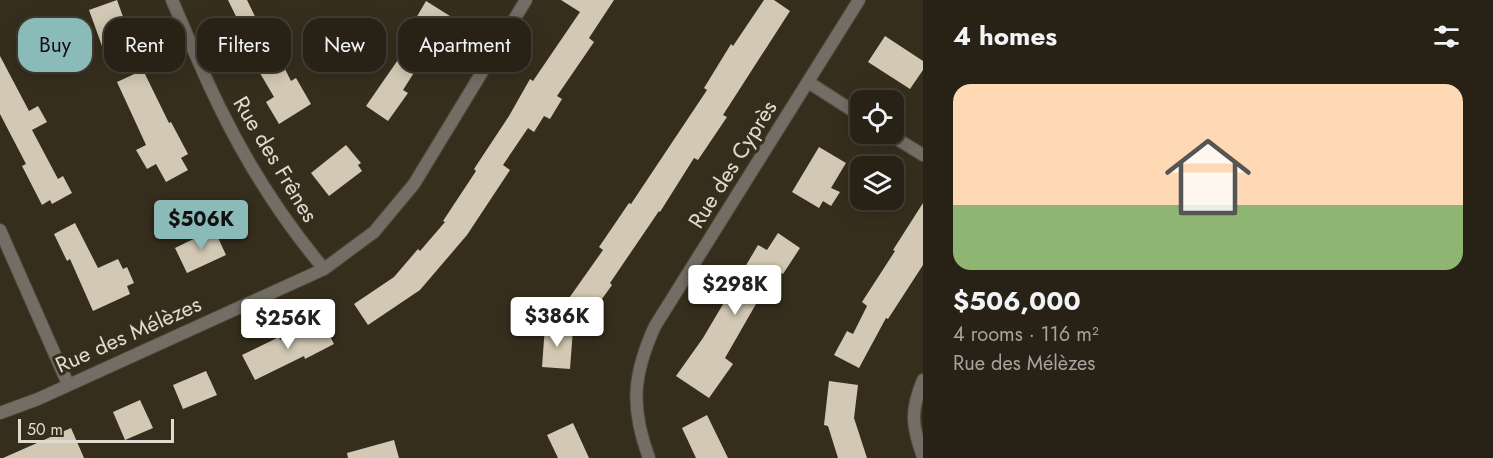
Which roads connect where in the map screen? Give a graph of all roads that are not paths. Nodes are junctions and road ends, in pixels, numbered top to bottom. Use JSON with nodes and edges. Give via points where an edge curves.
{"nodes":[{"id":1,"x":172,"y":0,"type":"edge"},
{"id":2,"x":526,"y":0,"type":"edge"},
{"id":3,"x":859,"y":0,"type":"edge"},
{"id":4,"x":808,"y":82,"type":"junction"},
{"id":5,"x":850,"y":109,"type":"edge"},
{"id":6,"x":904,"y":143,"type":"edge"},
{"id":7,"x":923,"y":155,"type":"edge"},
{"id":8,"x":0,"y":230,"type":"edge"},
{"id":9,"x":324,"y":269,"type":"junction"},
{"id":10,"x":923,"y":380,"type":"edge"},
{"id":11,"x":68,"y":384,"type":"junction"},
{"id":12,"x":0,"y":413,"type":"edge"},
{"id":13,"x":923,"y":457,"type":"edge"},
{"id":14,"x":649,"y":458,"type":"edge"}],
"edges":[{"from":1,"to":9,"type":"street","name":"Rue des Frênes","via":[[242,152],[297,237]]},
{"from":2,"to":9,"type":"street","name":"Rue des Mélèzes","via":[[414,184],[374,232]]},
{"from":3,"to":4,"type":"street","name":"Rue des Cyprès"},
{"from":4,"to":5,"type":"street"},
{"from":4,"to":14,"type":"street","name":"Rue des Cyprès","via":[[655,326],[642,354],[637,417]]},
{"from":6,"to":7,"type":"street"},
{"from":8,"to":11,"type":"street"},
{"from":9,"to":11,"type":"street","name":"Rue des Mélèzes"},
{"from":10,"to":13,"type":"street","via":[[912,415]]},
{"from":11,"to":12,"type":"street","name":"Rue des Mélèzes"}]}
